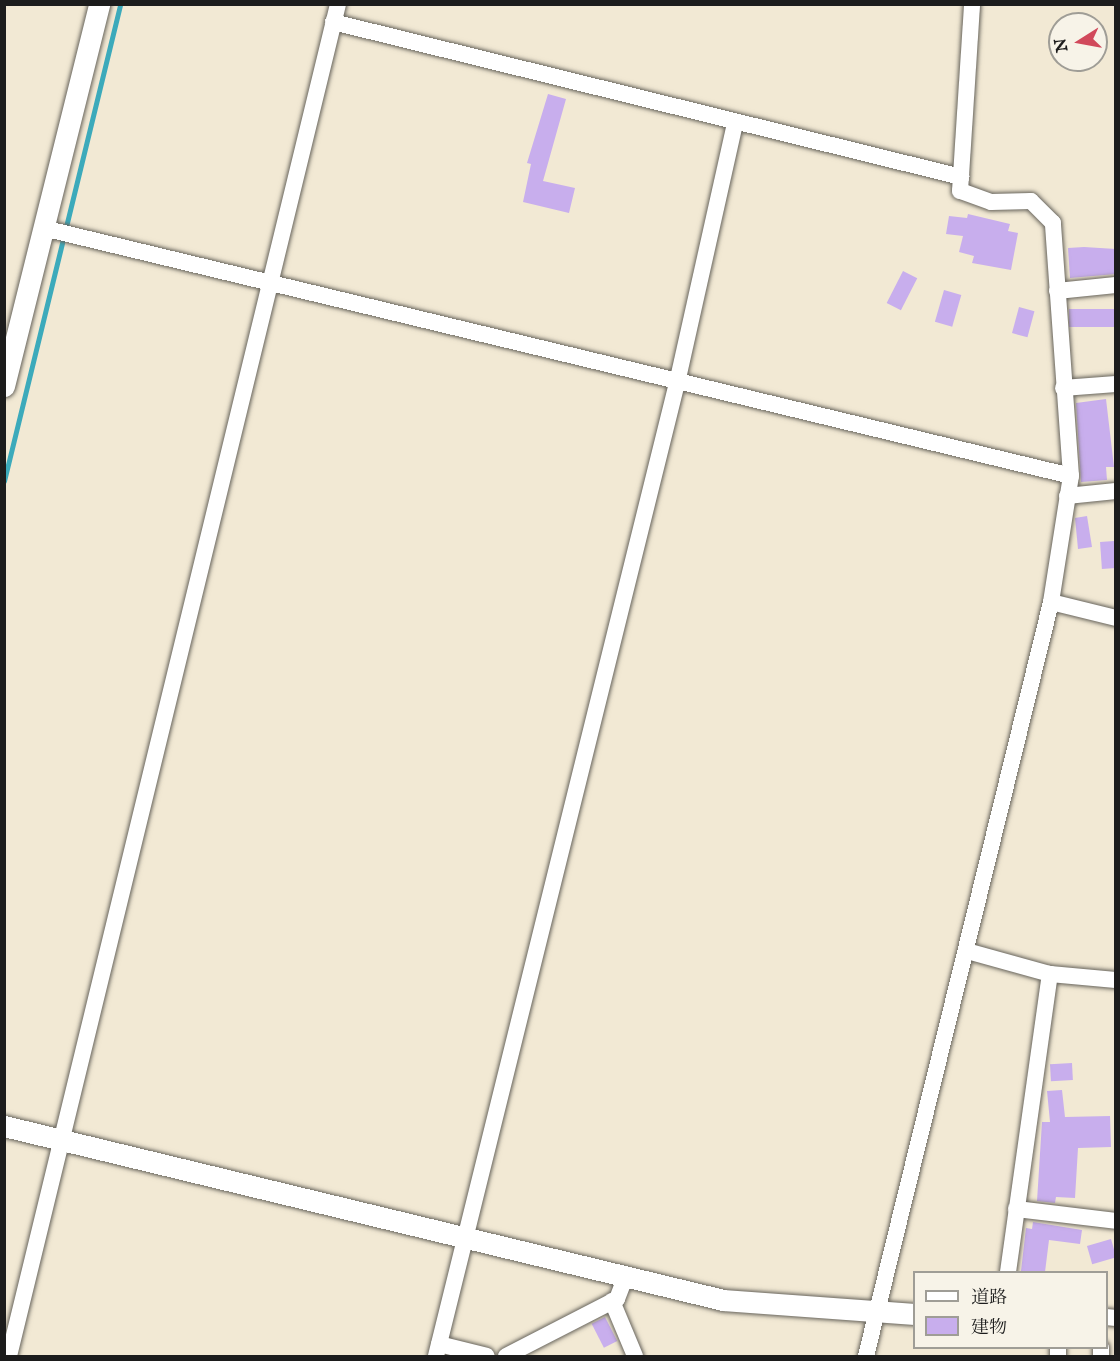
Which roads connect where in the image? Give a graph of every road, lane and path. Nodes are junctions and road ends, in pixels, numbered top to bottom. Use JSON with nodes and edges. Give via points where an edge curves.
{"nodes":[{"id":1,"x":99,"y":4,"type":"edge"},
{"id":2,"x":338,"y":4,"type":"edge"},
{"id":3,"x":972,"y":4,"type":"edge"},
{"id":4,"x":333,"y":22,"type":"junction"},
{"id":5,"x":735,"y":123,"type":"junction"},
{"id":6,"x":961,"y":177,"type":"junction"},
{"id":7,"x":48,"y":229,"type":"junction"},
{"id":8,"x":273,"y":283,"type":"junction"},
{"id":9,"x":1116,"y":285,"type":"edge"},
{"id":10,"x":1057,"y":291,"type":"junction"},
{"id":11,"x":677,"y":383,"type":"junction"},
{"id":12,"x":1116,"y":384,"type":"edge"},
{"id":13,"x":4,"y":386,"type":"edge"},
{"id":14,"x":1063,"y":388,"type":"junction"},
{"id":15,"x":1071,"y":476,"type":"junction"},
{"id":16,"x":1116,"y":491,"type":"edge"},
{"id":17,"x":1067,"y":496,"type":"junction"},
{"id":18,"x":1051,"y":603,"type":"junction"},
{"id":19,"x":1116,"y":618,"type":"edge"},
{"id":20,"x":967,"y":951,"type":"junction"},
{"id":21,"x":1050,"y":974,"type":"junction"},
{"id":22,"x":1116,"y":981,"type":"edge"},
{"id":23,"x":4,"y":1126,"type":"edge"},
{"id":24,"x":63,"y":1141,"type":"junction"},
{"id":25,"x":1016,"y":1209,"type":"junction"},
{"id":26,"x":1116,"y":1221,"type":"edge"},
{"id":27,"x":465,"y":1239,"type":"junction"},
{"id":28,"x":1008,"y":1271,"type":"edge"},
{"id":29,"x":624,"y":1278,"type":"junction"},
{"id":30,"x":612,"y":1301,"type":"junction"},
{"id":31,"x":877,"y":1312,"type":"junction"},
{"id":32,"x":913,"y":1314,"type":"edge"},
{"id":33,"x":437,"y":1350,"type":"edge"},
{"id":34,"x":9,"y":1356,"type":"edge"},
{"id":35,"x":487,"y":1356,"type":"edge"},
{"id":36,"x":506,"y":1356,"type":"edge"},
{"id":37,"x":635,"y":1356,"type":"edge"},
{"id":38,"x":866,"y":1356,"type":"edge"}],
"edges":[{"from":1,"to":7,"type":"street"},
{"from":2,"to":4,"type":"street"},
{"from":3,"to":6,"type":"street"},
{"from":4,"to":5,"type":"street"},
{"from":4,"to":8,"type":"street"},
{"from":5,"to":6,"type":"street"},
{"from":5,"to":11,"type":"street"},
{"from":6,"to":10,"type":"street","via":[[960,191],[991,202],[1030,201],[1053,223]]},
{"from":7,"to":8,"type":"street"},
{"from":7,"to":13,"type":"street"},
{"from":8,"to":11,"type":"street"},
{"from":8,"to":24,"type":"street"},
{"from":9,"to":10,"type":"street"},
{"from":10,"to":14,"type":"street"},
{"from":11,"to":15,"type":"street"},
{"from":11,"to":27,"type":"street"},
{"from":12,"to":14,"type":"street"},
{"from":14,"to":15,"type":"street"},
{"from":15,"to":17,"type":"street"},
{"from":16,"to":17,"type":"street"},
{"from":17,"to":18,"type":"street"},
{"from":18,"to":19,"type":"street"},
{"from":18,"to":20,"type":"street"},
{"from":20,"to":21,"type":"street"},
{"from":20,"to":31,"type":"street"},
{"from":21,"to":22,"type":"street"},
{"from":21,"to":25,"type":"street"},
{"from":23,"to":24,"type":"street"},
{"from":24,"to":27,"type":"street"},
{"from":24,"to":34,"type":"street"},
{"from":25,"to":26,"type":"street"},
{"from":25,"to":28,"type":"street"},
{"from":27,"to":29,"type":"street"},
{"from":27,"to":33,"type":"street"},
{"from":29,"to":30,"type":"street"},
{"from":29,"to":31,"type":"street","via":[[723,1300]]},
{"from":30,"to":36,"type":"street"},
{"from":30,"to":37,"type":"street"},
{"from":31,"to":32,"type":"street"},
{"from":31,"to":38,"type":"street"},
{"from":33,"to":35,"type":"street"}]}
